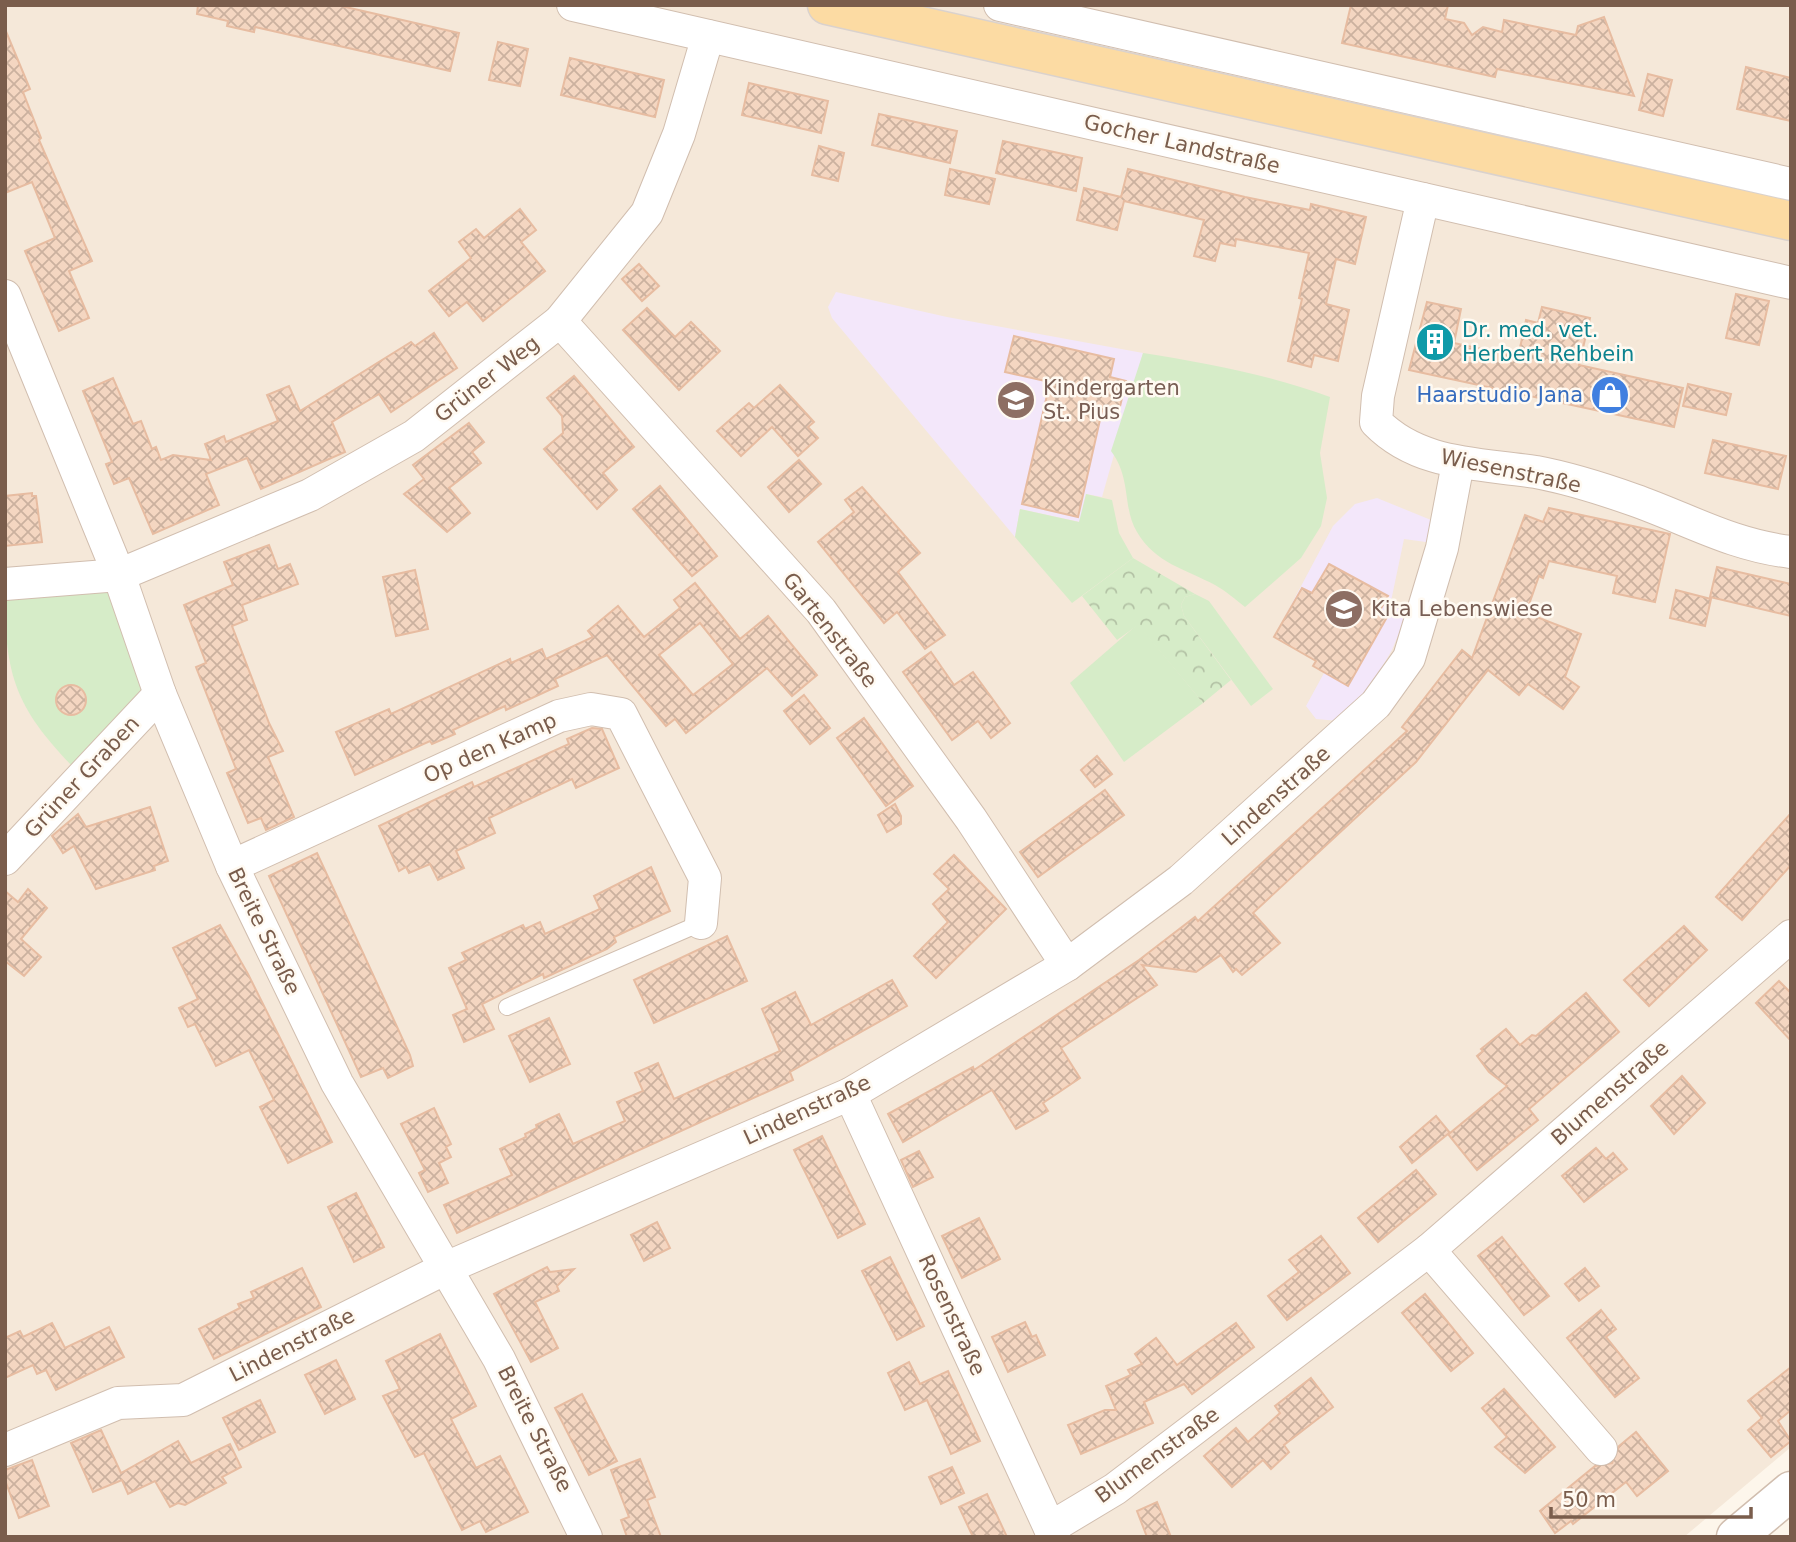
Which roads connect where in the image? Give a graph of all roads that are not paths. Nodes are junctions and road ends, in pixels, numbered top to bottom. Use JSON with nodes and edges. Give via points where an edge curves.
{"nodes":[{"id":1,"x":573,"y":5,"type":"edge"},
{"id":2,"x":827,"y":5,"type":"edge"},
{"id":3,"x":1000,"y":5,"type":"edge"},
{"id":4,"x":708,"y":36,"type":"junction"},
{"id":5,"x":1791,"y":184,"type":"edge"},
{"id":6,"x":1423,"y":199,"type":"junction"},
{"id":7,"x":1791,"y":221,"type":"edge"},
{"id":8,"x":1791,"y":283,"type":"edge"},
{"id":9,"x":5,"y":296,"type":"edge"},
{"id":10,"x":560,"y":321,"type":"junction"},
{"id":11,"x":1458,"y":463,"type":"junction"},
{"id":12,"x":1791,"y":552,"type":"edge"},
{"id":13,"x":119,"y":575,"type":"junction"},
{"id":14,"x":5,"y":584,"type":"edge"},
{"id":15,"x":160,"y":694,"type":"junction"},
{"id":16,"x":5,"y":859,"type":"edge"},
{"id":17,"x":232,"y":866,"type":"junction"},
{"id":18,"x":701,"y":923,"type":"joint"},
{"id":19,"x":1791,"y":936,"type":"edge"},
{"id":20,"x":1067,"y":965,"type":"junction"},
{"id":21,"x":507,"y":1007,"type":"dead end"},
{"id":22,"x":849,"y":1094,"type":"junction"},
{"id":23,"x":1429,"y":1250,"type":"junction"},
{"id":24,"x":448,"y":1266,"type":"junction"},
{"id":25,"x":1601,"y":1449,"type":"dead end"},
{"id":26,"x":5,"y":1450,"type":"edge"},
{"id":27,"x":1791,"y":1491,"type":"edge"},
{"id":28,"x":1052,"y":1532,"type":"edge"},
{"id":29,"x":586,"y":1537,"type":"edge"},
{"id":30,"x":1736,"y":1537,"type":"edge"}],
"edges":[{"from":1,"to":4,"type":"street","name":"Gocher Landstraße"},
{"from":2,"to":7,"type":"main road"},
{"from":3,"to":5,"type":"street"},
{"from":4,"to":6,"type":"street","name":"Gocher Landstraße"},
{"from":4,"to":10,"type":"street","name":"Grüner Weg","via":[[679,134],[646,214]]},
{"from":6,"to":8,"type":"street","name":"Gocher Landstraße"},
{"from":6,"to":11,"type":"street","name":"Wiesenstraße","via":[[1376,422],[1394,440]]},
{"from":9,"to":13,"type":"street","name":"Breite Straße"},
{"from":10,"to":13,"type":"street","name":"Grüner Weg","via":[[414,436],[310,495]]},
{"from":10,"to":20,"type":"street","name":"Gartenstraße","via":[[821,611],[971,819]]},
{"from":11,"to":12,"type":"street","name":"Wiesenstraße","via":[[1537,472],[1634,500],[1718,536]]},
{"from":11,"to":20,"type":"street","name":"Lindenstraße","via":[[1442,548],[1409,658],[1376,704],[1181,880]]},
{"from":13,"to":14,"type":"street","name":"Grüner Weg"},
{"from":13,"to":15,"type":"street","name":"Breite Straße"},
{"from":15,"to":16,"type":"street","name":"Grüner Graben"},
{"from":15,"to":17,"type":"street","name":"Breite Straße"},
{"from":17,"to":18,"type":"street","name":"Op den Kamp","via":[[559,716],[591,709],[621,714],[639,749],[705,878]]},
{"from":17,"to":24,"type":"street","name":"Breite Straße","via":[[337,1083]]},
{"from":18,"to":21,"type":"lane"},
{"from":19,"to":23,"type":"street","name":"Blumenstraße"},
{"from":20,"to":22,"type":"street","name":"Lindenstraße"},
{"from":22,"to":24,"type":"street","name":"Lindenstraße"},
{"from":22,"to":28,"type":"street","name":"Rosenstraße"},
{"from":23,"to":25,"type":"street"},
{"from":23,"to":28,"type":"street","name":"Blumenstraße"},
{"from":24,"to":26,"type":"street","name":"Lindenstraße","via":[[183,1400],[118,1402]]},
{"from":24,"to":29,"type":"street","name":"Breite Straße"},
{"from":27,"to":30,"type":"street"}]}
